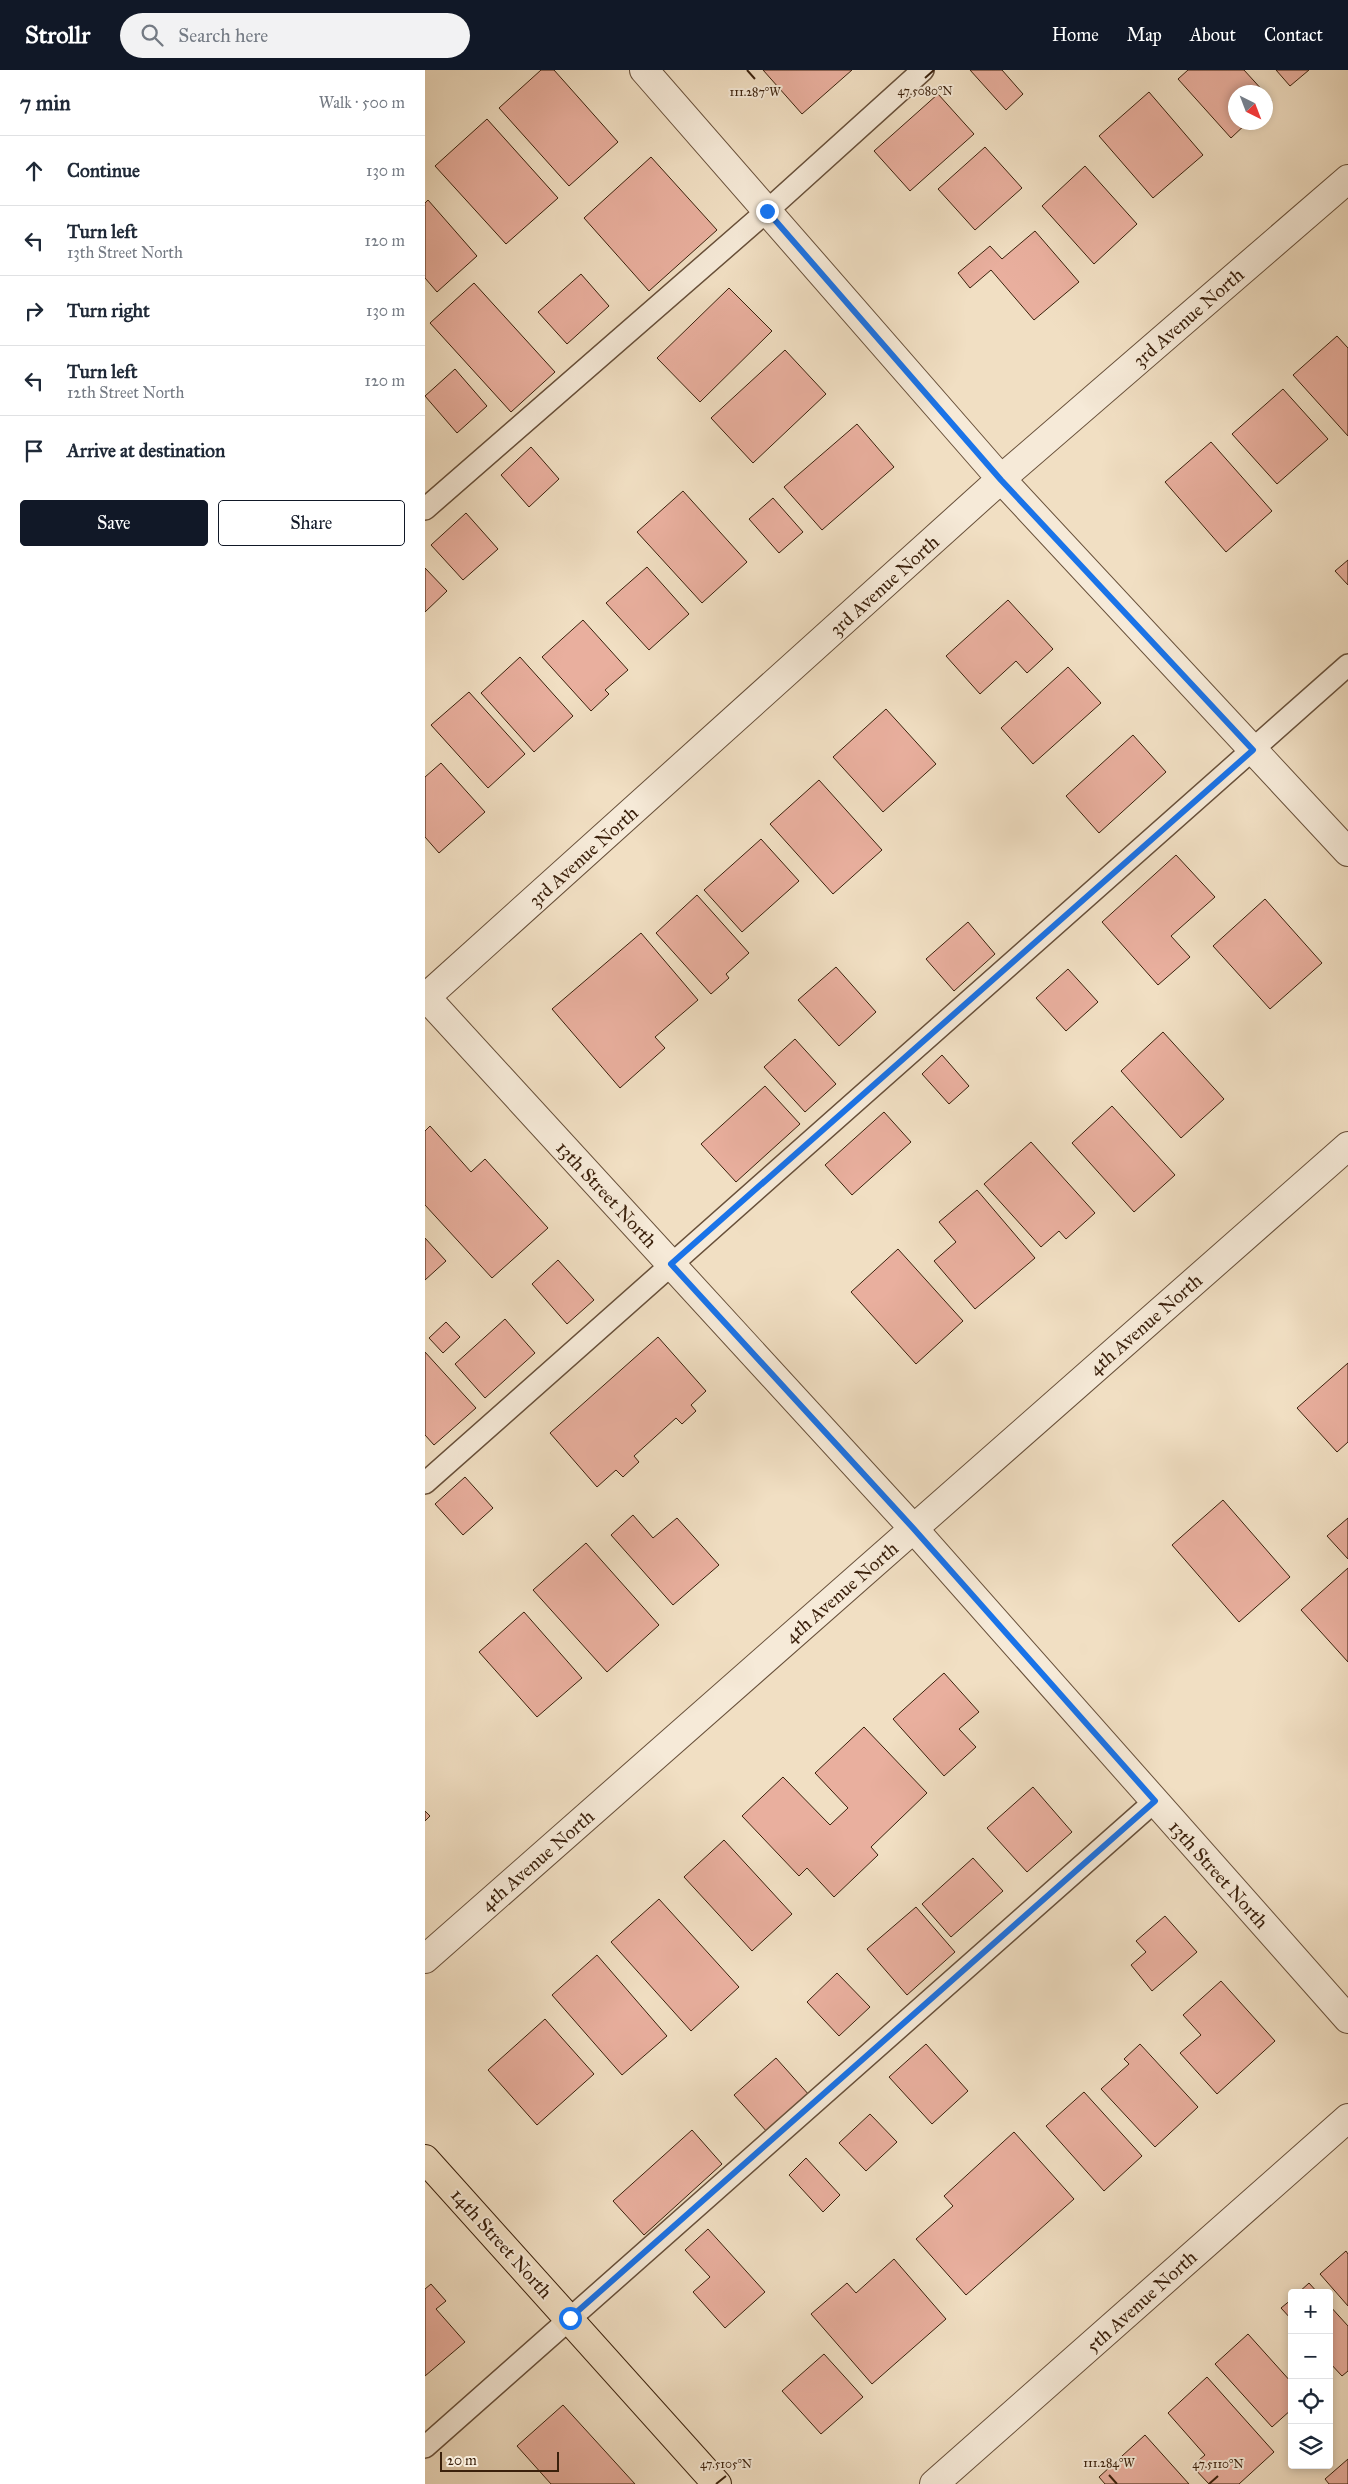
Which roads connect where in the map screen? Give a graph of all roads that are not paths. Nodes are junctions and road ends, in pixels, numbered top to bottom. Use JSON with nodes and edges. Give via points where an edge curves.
{"nodes":[{"id":1,"x":645,"y":70,"type":"edge"},
{"id":2,"x":923,"y":70,"type":"edge"},
{"id":3,"x":1348,"y":179,"type":"edge"},
{"id":4,"x":767,"y":211,"type":"junction"},
{"id":5,"x":1001,"y":480,"type":"junction"},
{"id":6,"x":425,"y":509,"type":"edge"},
{"id":7,"x":1348,"y":665,"type":"edge"},
{"id":8,"x":1253,"y":750,"type":"junction"},
{"id":9,"x":1348,"y":852,"type":"edge"},
{"id":10,"x":425,"y":997,"type":"edge"},
{"id":11,"x":1348,"y":1146,"type":"edge"},
{"id":12,"x":671,"y":1264,"type":"junction"},
{"id":13,"x":425,"y":1483,"type":"edge"},
{"id":14,"x":913,"y":1528,"type":"junction"},
{"id":15,"x":1155,"y":1801,"type":"junction"},
{"id":16,"x":425,"y":1959,"type":"edge"},
{"id":17,"x":1348,"y":2019,"type":"edge"},
{"id":18,"x":1348,"y":2118,"type":"edge"},
{"id":19,"x":425,"y":2159,"type":"edge"},
{"id":20,"x":570,"y":2318,"type":"junction"},
{"id":21,"x":425,"y":2447,"type":"edge"},
{"id":22,"x":717,"y":2484,"type":"edge"},
{"id":23,"x":934,"y":2484,"type":"edge"}],
"edges":[{"from":1,"to":4,"type":"street"},
{"from":2,"to":4,"type":"lane"},
{"from":3,"to":5,"type":"street","name":"3rd Avenue North"},
{"from":4,"to":5,"type":"street"},
{"from":4,"to":6,"type":"lane"},
{"from":5,"to":8,"type":"street"},
{"from":5,"to":10,"type":"street","name":"3rd Avenue North"},
{"from":7,"to":8,"type":"lane"},
{"from":8,"to":9,"type":"street"},
{"from":8,"to":12,"type":"lane"},
{"from":10,"to":12,"type":"street","name":"13th Street North"},
{"from":11,"to":14,"type":"street","name":"4th Avenue North"},
{"from":12,"to":13,"type":"lane"},
{"from":12,"to":14,"type":"street","name":"13th Street North"},
{"from":14,"to":15,"type":"street","name":"13th Street North"},
{"from":14,"to":16,"type":"street","name":"4th Avenue North"},
{"from":15,"to":17,"type":"street","name":"13th Street North"},
{"from":15,"to":20,"type":"lane"},
{"from":18,"to":23,"type":"street","name":"5th Avenue North"},
{"from":19,"to":20,"type":"main road","name":"14th Street North"},
{"from":20,"to":21,"type":"lane"},
{"from":20,"to":22,"type":"main road","name":"14th Street North"}]}
